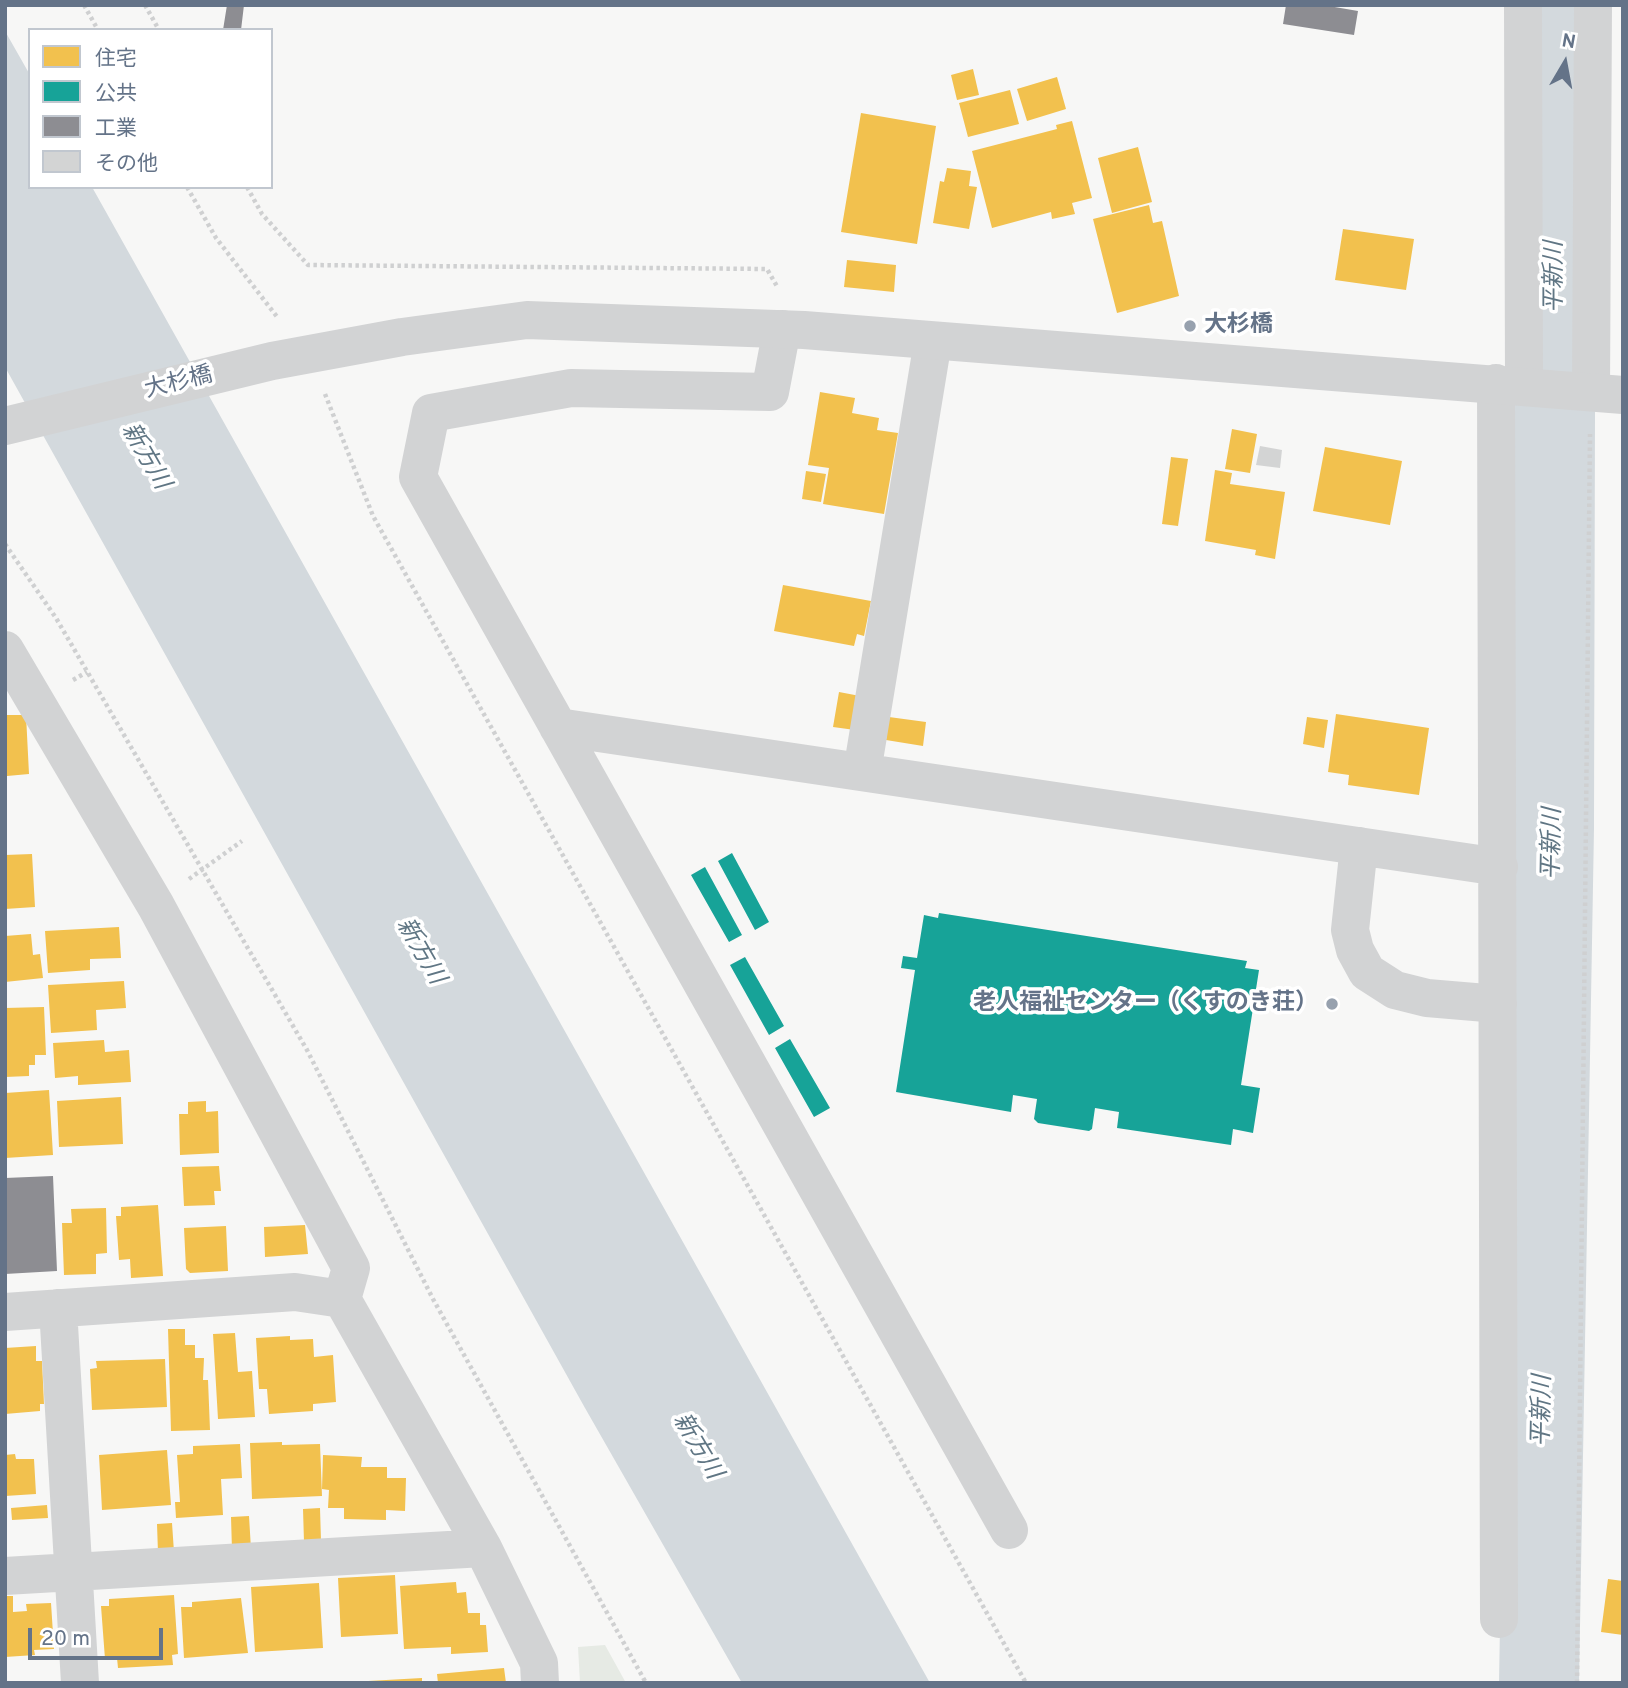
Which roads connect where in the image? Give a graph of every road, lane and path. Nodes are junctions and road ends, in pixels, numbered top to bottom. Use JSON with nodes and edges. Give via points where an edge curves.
{"nodes":[{"id":1,"x":84,"y":5,"type":"edge"},
{"id":2,"x":145,"y":5,"type":"edge"},
{"id":3,"x":1523,"y":5,"type":"edge"},
{"id":4,"x":1593,"y":5,"type":"edge"},
{"id":5,"x":97,"y":28,"type":"edge"},
{"id":6,"x":158,"y":28,"type":"edge"},
{"id":7,"x":188,"y":189,"type":"edge"},
{"id":8,"x":248,"y":189,"type":"edge"},
{"id":9,"x":793,"y":329,"type":"junction"},
{"id":10,"x":933,"y":341,"type":"junction"},
{"id":11,"x":289,"y":357,"type":"junction"},
{"id":12,"x":1510,"y":384,"type":"junction"},
{"id":13,"x":1607,"y":393,"type":"edge"},
{"id":14,"x":5,"y":426,"type":"edge"},
{"id":15,"x":5,"y":544,"type":"edge"},
{"id":16,"x":5,"y":650,"type":"edge"},
{"id":17,"x":558,"y":727,"type":"junction"},
{"id":18,"x":862,"y":772,"type":"junction"},
{"id":19,"x":242,"y":841,"type":"dead end"},
{"id":20,"x":1359,"y":846,"type":"junction"},
{"id":21,"x":1499,"y":867,"type":"junction"},
{"id":22,"x":202,"y":868,"type":"junction"},
{"id":23,"x":1498,"y":1004,"type":"junction"},
{"id":24,"x":342,"y":1299,"type":"junction"},
{"id":25,"x":58,"y":1308,"type":"junction"},
{"id":26,"x":5,"y":1312,"type":"edge"},
{"id":27,"x":1009,"y":1530,"type":"dead end"},
{"id":28,"x":483,"y":1548,"type":"junction"},
{"id":29,"x":75,"y":1572,"type":"junction"},
{"id":30,"x":5,"y":1576,"type":"edge"},
{"id":31,"x":1499,"y":1619,"type":"dead end"},
{"id":32,"x":80,"y":1683,"type":"edge"},
{"id":33,"x":540,"y":1683,"type":"edge"},
{"id":34,"x":646,"y":1683,"type":"edge"},
{"id":35,"x":1026,"y":1683,"type":"edge"},
{"id":36,"x":1577,"y":1683,"type":"edge"}],
"edges":[{"from":1,"to":5,"type":"path"},
{"from":2,"to":6,"type":"path"},
{"from":3,"to":12,"type":"street"},
{"from":4,"to":13,"type":"street"},
{"from":7,"to":11,"type":"path"},
{"from":8,"to":9,"type":"path","via":[[262,214],[308,265],[767,269]]},
{"from":9,"to":10,"type":"street","name":"大杉橋"},
{"from":9,"to":11,"type":"street","name":"大杉橋","via":[[527,320]]},
{"from":9,"to":17,"type":"street","via":[[771,392],[571,388],[431,413],[418,477]]},
{"from":10,"to":12,"type":"street","name":"大杉橋"},
{"from":10,"to":18,"type":"street"},
{"from":11,"to":14,"type":"street","name":"大杉橋"},
{"from":11,"to":35,"type":"path","via":[[334,413],[373,516]]},
{"from":12,"to":13,"type":"street","name":"大杉橋"},
{"from":12,"to":21,"type":"street"},
{"from":13,"to":36,"type":"path"},
{"from":15,"to":22,"type":"path","via":[[56,618]]},
{"from":16,"to":24,"type":"street","via":[[156,906],[351,1268]]},
{"from":17,"to":18,"type":"street"},
{"from":17,"to":27,"type":"street"},
{"from":18,"to":20,"type":"street"},
{"from":19,"to":22,"type":"path"},
{"from":20,"to":21,"type":"street"},
{"from":20,"to":23,"type":"street","via":[[1350,930],[1367,972],[1395,990],[1427,998]]},
{"from":21,"to":23,"type":"street"},
{"from":22,"to":34,"type":"path","via":[[307,1050],[433,1299]]},
{"from":23,"to":31,"type":"street"},
{"from":24,"to":25,"type":"street","via":[[295,1292]]},
{"from":24,"to":28,"type":"street"},
{"from":25,"to":26,"type":"street"},
{"from":25,"to":29,"type":"street"},
{"from":28,"to":29,"type":"street"},
{"from":28,"to":33,"type":"street","via":[[540,1663]]},
{"from":29,"to":30,"type":"street"},
{"from":29,"to":32,"type":"street"}]}
